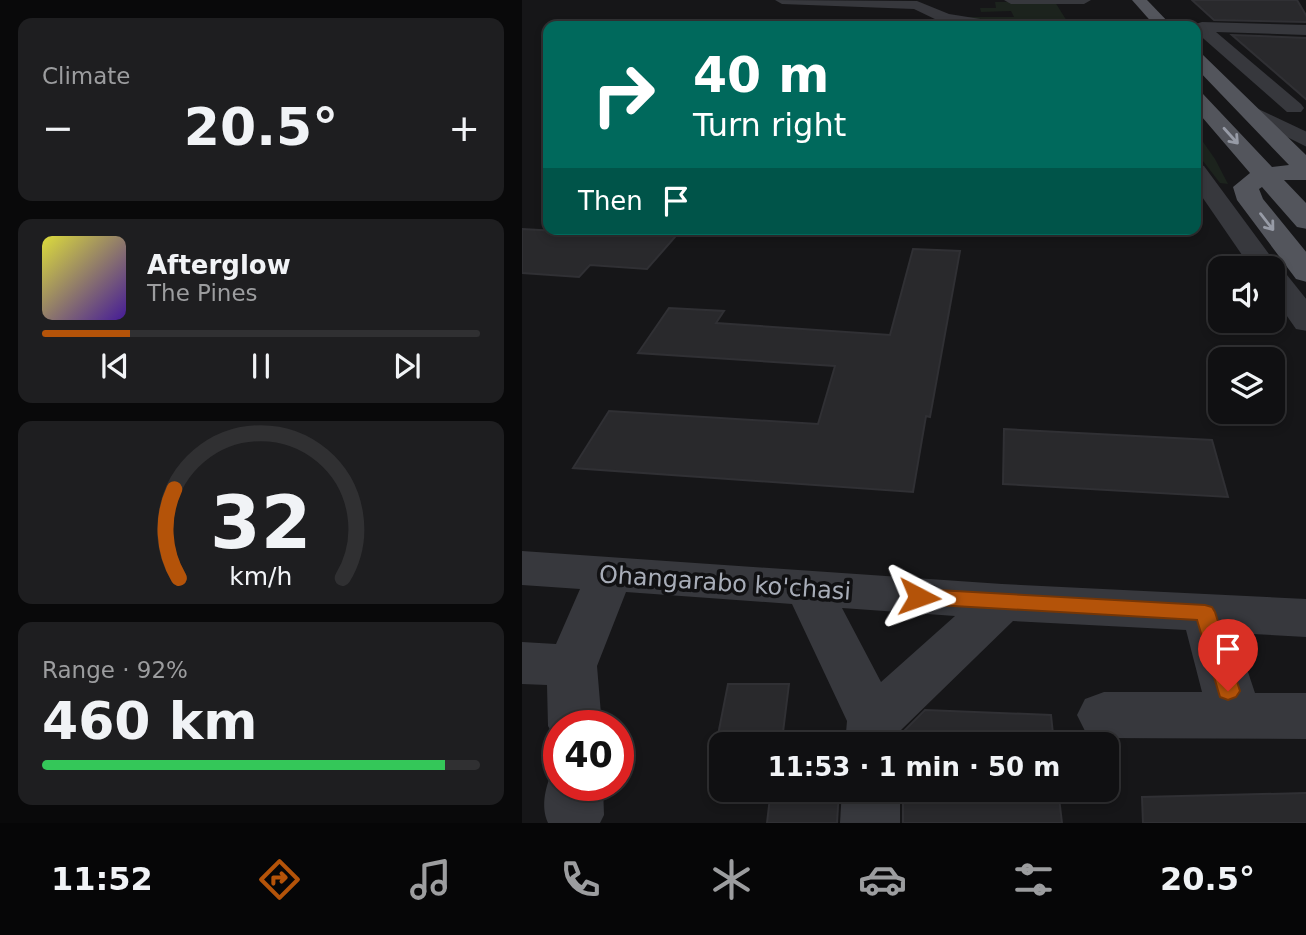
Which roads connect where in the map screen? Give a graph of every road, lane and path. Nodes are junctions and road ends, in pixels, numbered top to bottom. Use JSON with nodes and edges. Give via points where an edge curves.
{"nodes":[{"id":1,"x":782,"y":0,"type":"edge"},
{"id":2,"x":1011,"y":0,"type":"edge"},
{"id":3,"x":1026,"y":0,"type":"edge"},
{"id":4,"x":1084,"y":0,"type":"edge"},
{"id":5,"x":1139,"y":0,"type":"edge"},
{"id":6,"x":1092,"y":18,"type":"dead end"},
{"id":7,"x":954,"y":21,"type":"edge"},
{"id":8,"x":1158,"y":21,"type":"edge"},
{"id":9,"x":1201,"y":27,"type":"edge"},
{"id":10,"x":1307,"y":30,"type":"edge"},
{"id":11,"x":1201,"y":32,"type":"edge"},
{"id":12,"x":1201,"y":63,"type":"edge"},
{"id":13,"x":1201,"y":103,"type":"edge"},
{"id":14,"x":1300,"y":108,"type":"edge"},
{"id":15,"x":1246,"y":109,"type":"junction"},
{"id":16,"x":1307,"y":141,"type":"edge"},
{"id":17,"x":1307,"y":171,"type":"edge"},
{"id":18,"x":1267,"y":175,"type":"junction"},
{"id":19,"x":1201,"y":178,"type":"edge"},
{"id":20,"x":1307,"y":221,"type":"edge"},
{"id":21,"x":1257,"y":256,"type":"edge"},
{"id":22,"x":1307,"y":273,"type":"edge"},
{"id":23,"x":1285,"y":292,"type":"edge"},
{"id":24,"x":1307,"y":322,"type":"edge"},
{"id":25,"x":522,"y":569,"type":"edge"},
{"id":26,"x":609,"y":576,"type":"junction"},
{"id":27,"x":808,"y":589,"type":"junction"},
{"id":28,"x":1002,"y":602,"type":"junction"},
{"id":29,"x":1205,"y":612,"type":"junction"},
{"id":30,"x":1307,"y":618,"type":"edge"},
{"id":31,"x":522,"y":663,"type":"edge"},
{"id":32,"x":572,"y":666,"type":"junction"},
{"id":33,"x":574,"y":710,"type":"edge"},
{"id":34,"x":1104,"y":715,"type":"dead end"},
{"id":35,"x":1307,"y":716,"type":"edge"},
{"id":36,"x":1237,"y":717,"type":"junction"},
{"id":37,"x":873,"y":732,"type":"edge"},
{"id":38,"x":871,"y":802,"type":"edge"},
{"id":39,"x":870,"y":823,"type":"edge"}],
"edges":[{"from":1,"to":7,"type":"street","via":[[917,5]]},
{"from":2,"to":3,"type":"street"},
{"from":3,"to":4,"type":"street"},
{"from":4,"to":6,"type":"street"},
{"from":5,"to":8,"type":"main road"},
{"from":9,"to":10,"type":"street"},
{"from":11,"to":14,"type":"street"},
{"from":12,"to":15,"type":"main road"},
{"from":13,"to":18,"type":"main road","one_way":true},
{"from":14,"to":15,"type":"street"},
{"from":15,"to":16,"type":"street"},
{"from":15,"to":17,"type":"main road"},
{"from":17,"to":18,"type":"main road"},
{"from":18,"to":20,"type":"main road"},
{"from":18,"to":22,"type":"main road","one_way":true,"via":[[1246,187],[1250,200]]},
{"from":19,"to":21,"type":"street"},
{"from":23,"to":24,"type":"street"},
{"from":25,"to":26,"type":"street","name":"Ohangarabo ko'chasi"},
{"from":26,"to":27,"type":"street","name":"Ohangarabo ko'chasi"},
{"from":26,"to":32,"type":"street"},
{"from":27,"to":28,"type":"street","name":"Ohangarabo ko'chasi"},
{"from":27,"to":37,"type":"street"},
{"from":28,"to":29,"type":"street","name":"Ohangarabo ko'chasi"},
{"from":28,"to":37,"type":"street"},
{"from":29,"to":30,"type":"street","name":"Ohangarabo ko'chasi"},
{"from":29,"to":36,"type":"street"},
{"from":31,"to":32,"type":"street"},
{"from":32,"to":33,"type":"street"},
{"from":34,"to":36,"type":"street"},
{"from":35,"to":36,"type":"street"},
{"from":38,"to":39,"type":"street"}]}
